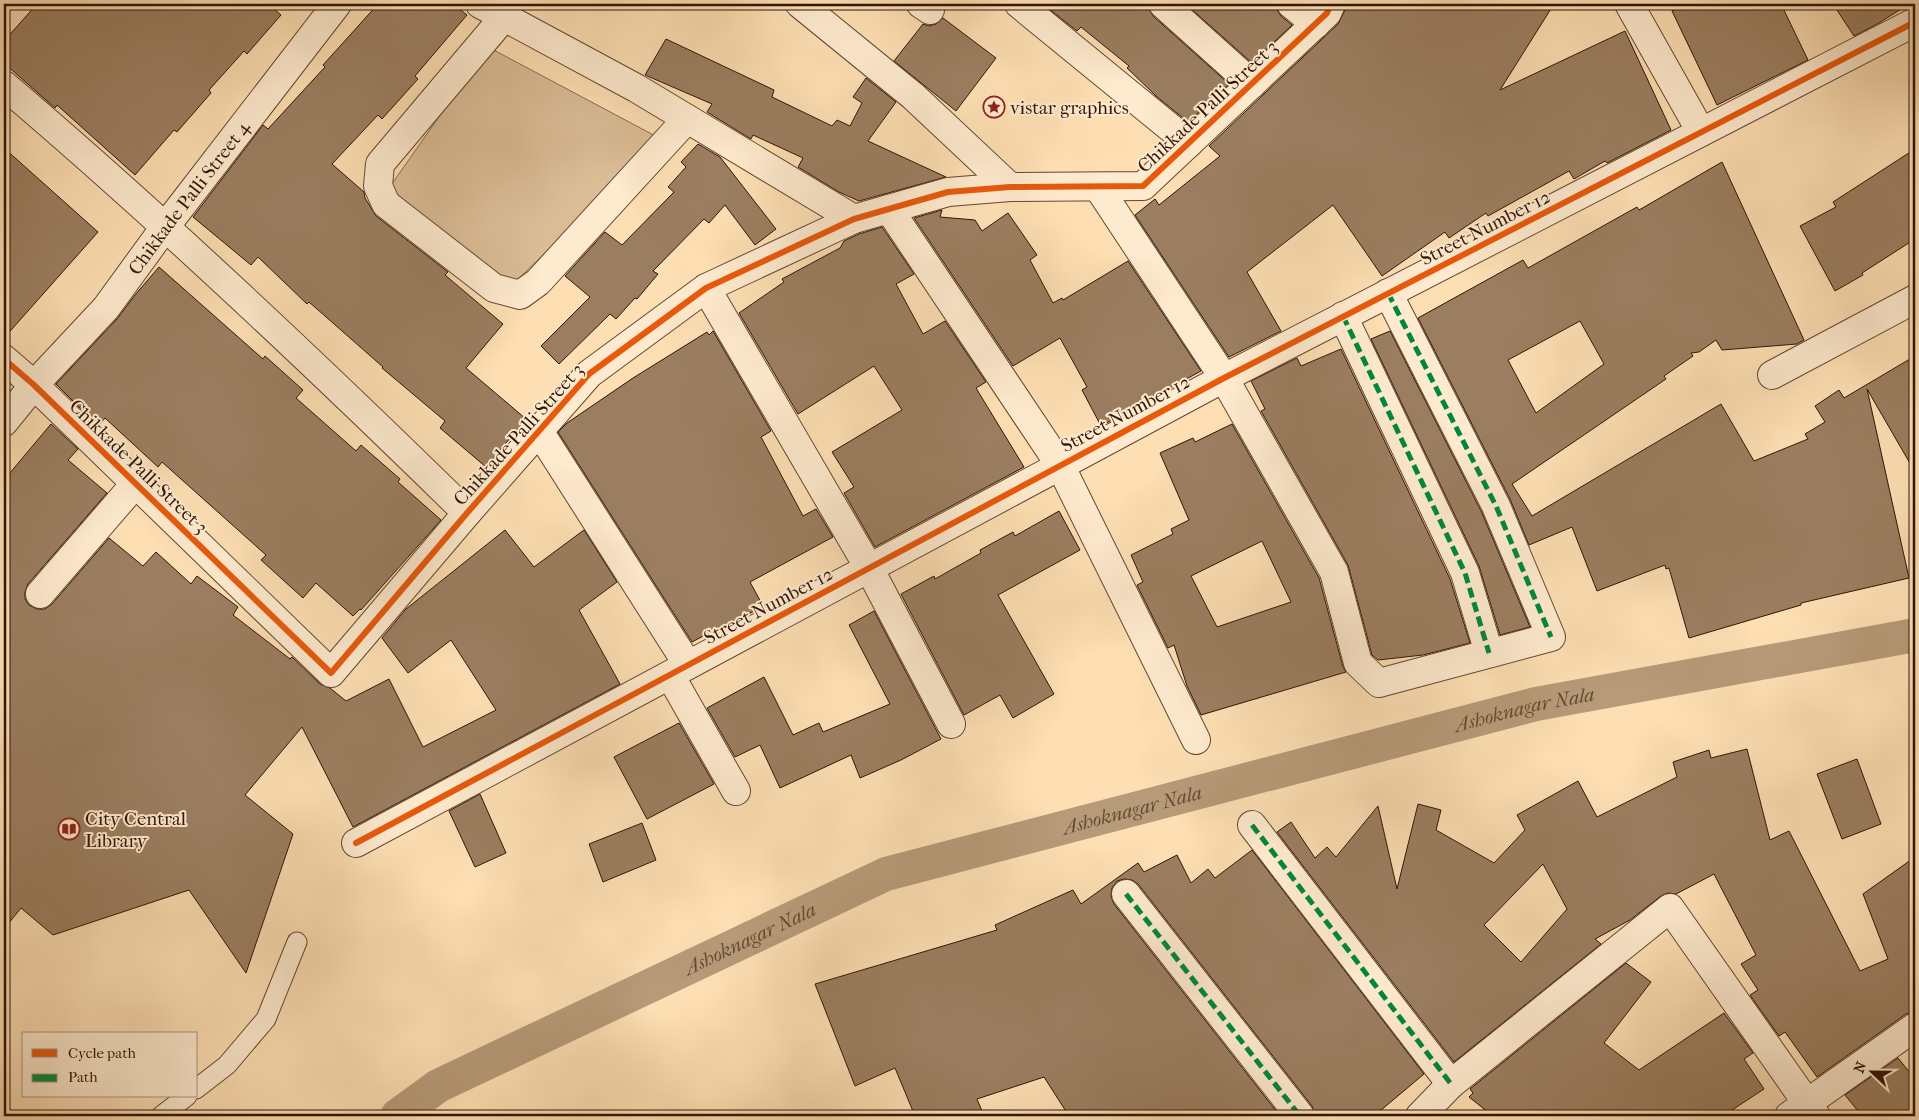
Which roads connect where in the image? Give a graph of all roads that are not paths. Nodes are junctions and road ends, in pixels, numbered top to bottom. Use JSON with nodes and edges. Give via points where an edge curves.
{"nodes":[{"id":1,"x":337,"y":4,"type":"edge"},
{"id":2,"x":800,"y":4,"type":"edge"},
{"id":3,"x":1019,"y":4,"type":"edge"},
{"id":4,"x":1163,"y":4,"type":"edge"},
{"id":5,"x":1291,"y":4,"type":"edge"},
{"id":6,"x":1629,"y":4,"type":"edge"},
{"id":7,"x":488,"y":8,"type":"edge"},
{"id":8,"x":1323,"y":14,"type":"edge"},
{"id":9,"x":1915,"y":22,"type":"edge"},
{"id":10,"x":1252,"y":84,"type":"junction"},
{"id":11,"x":4,"y":85,"type":"edge"},
{"id":12,"x":687,"y":118,"type":"junction"},
{"id":13,"x":1702,"y":132,"type":"junction"},
{"id":14,"x":1189,"y":143,"type":"junction"},
{"id":15,"x":1010,"y":187,"type":"junction"},
{"id":16,"x":1098,"y":188,"type":"junction"},
{"id":17,"x":889,"y":209,"type":"junction"},
{"id":18,"x":854,"y":219,"type":"junction"},
{"id":19,"x":165,"y":227,"type":"junction"},
{"id":20,"x":706,"y":288,"type":"junction"},
{"id":21,"x":1388,"y":293,"type":"junction"},
{"id":22,"x":1915,"y":299,"type":"edge"},
{"id":23,"x":1343,"y":316,"type":"junction"},
{"id":24,"x":4,"y":359,"type":"edge"},
{"id":25,"x":1772,"y":375,"type":"dead end"},
{"id":26,"x":1224,"y":378,"type":"junction"},
{"id":27,"x":34,"y":385,"type":"junction"},
{"id":28,"x":4,"y":422,"type":"edge"},
{"id":29,"x":539,"y":431,"type":"junction"},
{"id":30,"x":1060,"y":465,"type":"junction"},
{"id":31,"x":135,"y":484,"type":"junction"},
{"id":32,"x":467,"y":513,"type":"junction"},
{"id":33,"x":869,"y":568,"type":"junction"},
{"id":34,"x":40,"y":594,"type":"dead end"},
{"id":35,"x":1489,"y":653,"type":"junction"},
{"id":36,"x":679,"y":670,"type":"junction"},
{"id":37,"x":951,"y":724,"type":"dead end"},
{"id":38,"x":1196,"y":740,"type":"dead end"},
{"id":39,"x":736,"y":791,"type":"dead end"},
{"id":40,"x":1252,"y":825,"type":"dead end"},
{"id":41,"x":356,"y":843,"type":"dead end"},
{"id":42,"x":1126,"y":894,"type":"dead end"},
{"id":43,"x":297,"y":942,"type":"dead end"},
{"id":44,"x":1915,"y":1027,"type":"edge"},
{"id":45,"x":1451,"y":1084,"type":"junction"},
{"id":46,"x":198,"y":1087,"type":"edge"},
{"id":47,"x":184,"y":1098,"type":"edge"},
{"id":48,"x":1804,"y":1112,"type":"edge"},
{"id":49,"x":161,"y":1116,"type":"edge"},
{"id":50,"x":1300,"y":1116,"type":"edge"},
{"id":51,"x":1420,"y":1116,"type":"edge"}],
"edges":[{"from":1,"to":19,"type":"street","name":"Chikkade Palli Street 4"},
{"from":2,"to":15,"type":"street","via":[[913,96]]},
{"from":3,"to":14,"type":"street"},
{"from":4,"to":10,"type":"street"},
{"from":5,"to":8,"type":"street"},
{"from":6,"to":13,"type":"street"},
{"from":7,"to":12,"type":"street"},
{"from":7,"to":12,"type":"street","via":[[380,164],[378,186],[386,204],[494,288],[520,295],[538,282]]},
{"from":8,"to":10,"type":"street","name":"Chikkade Palli Street 3"},
{"from":9,"to":13,"type":"street","name":"Street Number 12"},
{"from":10,"to":14,"type":"street","name":"Chikkade Palli Street 3"},
{"from":11,"to":19,"type":"street"},
{"from":12,"to":18,"type":"street"},
{"from":13,"to":21,"type":"street","name":"Street Number 12"},
{"from":14,"to":16,"type":"street","name":"Chikkade Palli Street 3","via":[[1143,186]]},
{"from":15,"to":16,"type":"street","name":"Chikkade Palli Street 3"},
{"from":15,"to":17,"type":"street","name":"Chikkade Palli Street 3","via":[[948,192]]},
{"from":16,"to":26,"type":"street"},
{"from":17,"to":18,"type":"street","name":"Chikkade Palli Street 3"},
{"from":17,"to":30,"type":"street"},
{"from":18,"to":20,"type":"street","name":"Chikkade Palli Street 3"},
{"from":19,"to":27,"type":"street","name":"Chikkade Palli Street 4","via":[[106,308]]},
{"from":19,"to":32,"type":"street"},
{"from":20,"to":29,"type":"street","name":"Chikkade Palli Street 3","via":[[589,374]]},
{"from":20,"to":33,"type":"street"},
{"from":21,"to":23,"type":"street","name":"Street Number 12"},
{"from":21,"to":35,"type":"street","via":[[1496,506],[1551,637]]},
{"from":22,"to":25,"type":"street"},
{"from":23,"to":26,"type":"street","name":"Street Number 12"},
{"from":23,"to":35,"type":"street","via":[[1465,573]]},
{"from":24,"to":27,"type":"street","name":"Chikkade Palli Street 3"},
{"from":26,"to":30,"type":"street","name":"Street Number 12"},
{"from":26,"to":35,"type":"street","via":[[1334,572],[1358,663],[1379,683]]},
{"from":27,"to":28,"type":"street","name":"Chikkade Palli Street 4"},
{"from":27,"to":31,"type":"street","name":"Chikkade Palli Street 3"},
{"from":29,"to":32,"type":"street","name":"Chikkade Palli Street 3"},
{"from":29,"to":36,"type":"street"},
{"from":30,"to":33,"type":"street","name":"Street Number 12"},
{"from":30,"to":38,"type":"street"},
{"from":31,"to":32,"type":"street","name":"Chikkade Palli Street 3","via":[[331,673]]},
{"from":31,"to":34,"type":"street"},
{"from":33,"to":36,"type":"street","name":"Street Number 12"},
{"from":33,"to":37,"type":"street"},
{"from":36,"to":39,"type":"street"},
{"from":36,"to":41,"type":"street","name":"Street Number 12"},
{"from":40,"to":45,"type":"street"},
{"from":42,"to":50,"type":"street"},
{"from":43,"to":46,"type":"lane","via":[[266,1019],[227,1065]]},
{"from":44,"to":48,"type":"street"},
{"from":45,"to":48,"type":"street","via":[[1670,908]]},
{"from":45,"to":51,"type":"street"},
{"from":47,"to":49,"type":"lane"}]}
